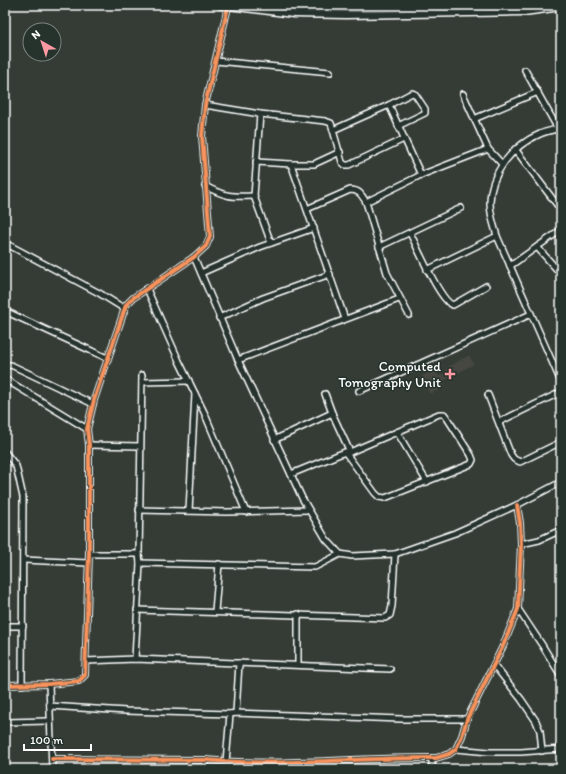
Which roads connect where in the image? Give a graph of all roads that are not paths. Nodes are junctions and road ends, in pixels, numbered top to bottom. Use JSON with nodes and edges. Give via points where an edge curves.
{"nodes":[{"id":1,"x":220,"y":5,"type":"edge"},
{"id":2,"x":270,"y":5,"type":"edge"},
{"id":3,"x":534,"y":5,"type":"edge"},
{"id":4,"x":510,"y":6,"type":"edge"},
{"id":5,"x":228,"y":7,"type":"junction"},
{"id":6,"x":344,"y":7,"type":"edge"},
{"id":7,"x":407,"y":7,"type":"edge"},
{"id":8,"x":561,"y":7,"type":"edge"},
{"id":9,"x":216,"y":60,"type":"junction"},
{"id":10,"x":525,"y":70,"type":"dead end"},
{"id":11,"x":330,"y":72,"type":"dead end"},
{"id":12,"x":538,"y":92,"type":"junction"},
{"id":13,"x":463,"y":94,"type":"dead end"},
{"id":14,"x":205,"y":106,"type":"junction"},
{"id":15,"x":389,"y":106,"type":"junction"},
{"id":16,"x":260,"y":114,"type":"junction"},
{"id":17,"x":474,"y":119,"type":"junction"},
{"id":18,"x":398,"y":126,"type":"junction"},
{"id":19,"x":560,"y":129,"type":"edge"},
{"id":20,"x":333,"y":130,"type":"junction"},
{"id":21,"x":404,"y":139,"type":"junction"},
{"id":22,"x":488,"y":149,"type":"junction"},
{"id":23,"x":516,"y":149,"type":"junction"},
{"id":24,"x":340,"y":152,"type":"junction"},
{"id":25,"x":256,"y":162,"type":"junction"},
{"id":26,"x":291,"y":164,"type":"junction"},
{"id":27,"x":502,"y":164,"type":"junction"},
{"id":28,"x":421,"y":175,"type":"junction"},
{"id":29,"x":205,"y":186,"type":"junction"},
{"id":30,"x":254,"y":196,"type":"junction"},
{"id":31,"x":366,"y":202,"type":"junction"},
{"id":32,"x":461,"y":208,"type":"dead end"},
{"id":33,"x":307,"y":209,"type":"junction"},
{"id":34,"x":561,"y":210,"type":"edge"},
{"id":35,"x":314,"y":228,"type":"junction"},
{"id":36,"x":561,"y":230,"type":"edge"},
{"id":37,"x":410,"y":232,"type":"junction"},
{"id":38,"x":497,"y":236,"type":"junction"},
{"id":39,"x":5,"y":243,"type":"edge"},
{"id":40,"x":271,"y":243,"type":"junction"},
{"id":41,"x":379,"y":247,"type":"junction"},
{"id":42,"x":537,"y":247,"type":"junction"},
{"id":43,"x":194,"y":257,"type":"junction"},
{"id":44,"x":510,"y":266,"type":"junction"},
{"id":45,"x":428,"y":270,"type":"junction"},
{"id":46,"x":201,"y":273,"type":"junction"},
{"id":47,"x":330,"y":274,"type":"junction"},
{"id":48,"x":561,"y":274,"type":"edge"},
{"id":49,"x":486,"y":286,"type":"dead end"},
{"id":50,"x":147,"y":289,"type":"junction"},
{"id":51,"x":399,"y":299,"type":"junction"},
{"id":52,"x":125,"y":309,"type":"junction"},
{"id":53,"x":5,"y":311,"type":"edge"},
{"id":54,"x":531,"y":314,"type":"junction"},
{"id":55,"x":409,"y":316,"type":"dead end"},
{"id":56,"x":219,"y":318,"type":"junction"},
{"id":57,"x":345,"y":319,"type":"junction"},
{"id":58,"x":107,"y":358,"type":"junction"},
{"id":59,"x":238,"y":360,"type":"junction"},
{"id":60,"x":5,"y":366,"type":"edge"},
{"id":61,"x":142,"y":375,"type":"dead end"},
{"id":62,"x":5,"y":379,"type":"edge"},
{"id":63,"x":189,"y":381,"type":"junction"},
{"id":64,"x":142,"y":382,"type":"junction"},
{"id":65,"x":561,"y":382,"type":"edge"},
{"id":66,"x":359,"y":391,"type":"dead end"},
{"id":67,"x":561,"y":392,"type":"edge"},
{"id":68,"x":195,"y":393,"type":"junction"},
{"id":69,"x":325,"y":394,"type":"dead end"},
{"id":70,"x":488,"y":395,"type":"dead end"},
{"id":71,"x":93,"y":404,"type":"junction"},
{"id":72,"x":332,"y":413,"type":"junction"},
{"id":73,"x":499,"y":422,"type":"junction"},
{"id":74,"x":87,"y":429,"type":"junction"},
{"id":75,"x":397,"y":432,"type":"junction"},
{"id":76,"x":274,"y":440,"type":"junction"},
{"id":77,"x":561,"y":442,"type":"edge"},
{"id":78,"x":88,"y":445,"type":"junction"},
{"id":79,"x":140,"y":446,"type":"junction"},
{"id":80,"x":5,"y":452,"type":"edge"},
{"id":81,"x":348,"y":452,"type":"junction"},
{"id":82,"x":291,"y":474,"type":"junction"},
{"id":83,"x":427,"y":482,"type":"junction"},
{"id":84,"x":561,"y":482,"type":"edge"},
{"id":85,"x":518,"y":506,"type":"junction"},
{"id":86,"x":139,"y":510,"type":"junction"},
{"id":87,"x":308,"y":510,"type":"junction"},
{"id":88,"x":189,"y":511,"type":"junction"},
{"id":89,"x":246,"y":512,"type":"junction"},
{"id":90,"x":560,"y":532,"type":"edge"},
{"id":91,"x":521,"y":544,"type":"junction"},
{"id":92,"x":88,"y":554,"type":"junction"},
{"id":93,"x":139,"y":554,"type":"junction"},
{"id":94,"x":340,"y":554,"type":"junction"},
{"id":95,"x":395,"y":554,"type":"junction"},
{"id":96,"x":24,"y":560,"type":"junction"},
{"id":97,"x":88,"y":563,"type":"junction"},
{"id":98,"x":140,"y":563,"type":"junction"},
{"id":99,"x":219,"y":564,"type":"junction"},
{"id":100,"x":518,"y":609,"type":"junction"},
{"id":101,"x":137,"y":610,"type":"junction"},
{"id":102,"x":215,"y":612,"type":"junction"},
{"id":103,"x":298,"y":614,"type":"junction"},
{"id":104,"x":5,"y":626,"type":"edge"},
{"id":105,"x":24,"y":626,"type":"junction"},
{"id":106,"x":135,"y":659,"type":"junction"},
{"id":107,"x":86,"y":661,"type":"junction"},
{"id":108,"x":239,"y":663,"type":"junction"},
{"id":109,"x":298,"y":665,"type":"junction"},
{"id":110,"x":494,"y":665,"type":"junction"},
{"id":111,"x":390,"y":669,"type":"dead end"},
{"id":112,"x":561,"y":676,"type":"edge"},
{"id":113,"x":49,"y":684,"type":"junction"},
{"id":114,"x":5,"y":685,"type":"edge"},
{"id":115,"x":22,"y":685,"type":"junction"},
{"id":116,"x":50,"y":706,"type":"junction"},
{"id":117,"x":236,"y":713,"type":"junction"},
{"id":118,"x":230,"y":714,"type":"junction"},
{"id":119,"x":467,"y":719,"type":"junction"},
{"id":120,"x":49,"y":721,"type":"junction"},
{"id":121,"x":5,"y":722,"type":"edge"},
{"id":122,"x":456,"y":749,"type":"junction"},
{"id":123,"x":561,"y":749,"type":"edge"},
{"id":124,"x":542,"y":751,"type":"junction"},
{"id":125,"x":432,"y":758,"type":"junction"},
{"id":126,"x":52,"y":759,"type":"junction"},
{"id":127,"x":204,"y":760,"type":"junction"},
{"id":128,"x":226,"y":762,"type":"junction"},
{"id":129,"x":238,"y":762,"type":"junction"},
{"id":130,"x":52,"y":769,"type":"edge"},
{"id":131,"x":205,"y":769,"type":"edge"},
{"id":132,"x":238,"y":769,"type":"edge"},
{"id":133,"x":432,"y":769,"type":"edge"}],
"edges":[{"from":1,"to":5,"type":"main road"},
{"from":2,"to":6,"type":"main road","via":[[320,9]]},
{"from":3,"to":4,"type":"main road"},
{"from":4,"to":7,"type":"main road"},
{"from":5,"to":8,"type":"main road","via":[[293,14],[346,15],[524,12]]},
{"from":5,"to":9,"type":"street"},
{"from":6,"to":7,"type":"main road"},
{"from":9,"to":11,"type":"street"},
{"from":9,"to":14,"type":"street"},
{"from":10,"to":12,"type":"street"},
{"from":12,"to":17,"type":"street"},
{"from":12,"to":19,"type":"street"},
{"from":13,"to":17,"type":"street"},
{"from":14,"to":16,"type":"street"},
{"from":14,"to":29,"type":"street","via":[[202,136]]},
{"from":15,"to":18,"type":"street"},
{"from":15,"to":18,"type":"street","via":[[412,93],[419,98],[425,109],[425,113]]},
{"from":15,"to":20,"type":"street"},
{"from":16,"to":20,"type":"street","via":[[325,121],[331,123]]},
{"from":16,"to":25,"type":"street"},
{"from":17,"to":22,"type":"street"},
{"from":18,"to":21,"type":"street"},
{"from":19,"to":23,"type":"street","via":[[540,134]]},
{"from":20,"to":24,"type":"street"},
{"from":21,"to":24,"type":"street","via":[[349,165],[342,162]]},
{"from":21,"to":28,"type":"street"},
{"from":22,"to":27,"type":"street"},
{"from":22,"to":28,"type":"street"},
{"from":23,"to":27,"type":"street"},
{"from":23,"to":34,"type":"street"},
{"from":24,"to":26,"type":"street","via":[[314,164]]},
{"from":25,"to":26,"type":"street"},
{"from":25,"to":30,"type":"street"},
{"from":26,"to":33,"type":"street"},
{"from":27,"to":38,"type":"street","via":[[494,181],[490,202]]},
{"from":28,"to":31,"type":"street"},
{"from":29,"to":30,"type":"street","via":[[223,195]]},
{"from":29,"to":43,"type":"street","via":[[210,237],[206,246]]},
{"from":30,"to":40,"type":"street"},
{"from":31,"to":33,"type":"street","via":[[356,190],[350,190]]},
{"from":31,"to":41,"type":"street"},
{"from":32,"to":37,"type":"street"},
{"from":33,"to":35,"type":"street"},
{"from":35,"to":40,"type":"street"},
{"from":35,"to":47,"type":"street"},
{"from":36,"to":42,"type":"street"},
{"from":37,"to":41,"type":"street"},
{"from":37,"to":45,"type":"street"},
{"from":38,"to":44,"type":"street"},
{"from":38,"to":45,"type":"street"},
{"from":39,"to":52,"type":"street"},
{"from":40,"to":46,"type":"street"},
{"from":41,"to":51,"type":"street"},
{"from":42,"to":44,"type":"street"},
{"from":42,"to":48,"type":"street"},
{"from":43,"to":46,"type":"street"},
{"from":43,"to":50,"type":"street"},
{"from":44,"to":54,"type":"street"},
{"from":45,"to":49,"type":"street","via":[[448,304],[452,305]]},
{"from":46,"to":56,"type":"street"},
{"from":47,"to":56,"type":"street","via":[[263,298]]},
{"from":47,"to":57,"type":"street"},
{"from":50,"to":52,"type":"street","via":[[133,298]]},
{"from":50,"to":63,"type":"street"},
{"from":51,"to":55,"type":"street"},
{"from":51,"to":57,"type":"street"},
{"from":52,"to":58,"type":"street"},
{"from":53,"to":58,"type":"street"},
{"from":54,"to":65,"type":"street"},
{"from":54,"to":66,"type":"street"},
{"from":56,"to":59,"type":"street"},
{"from":57,"to":59,"type":"street"},
{"from":58,"to":71,"type":"street"},
{"from":59,"to":76,"type":"street"},
{"from":60,"to":71,"type":"street","via":[[11,365]]},
{"from":61,"to":64,"type":"street"},
{"from":62,"to":74,"type":"street"},
{"from":63,"to":64,"type":"street"},
{"from":63,"to":68,"type":"street"},
{"from":64,"to":79,"type":"street"},
{"from":67,"to":73,"type":"street"},
{"from":68,"to":88,"type":"street"},
{"from":68,"to":89,"type":"street"},
{"from":69,"to":72,"type":"street"},
{"from":70,"to":73,"type":"street"},
{"from":71,"to":74,"type":"street"},
{"from":72,"to":76,"type":"street"},
{"from":72,"to":81,"type":"street"},
{"from":73,"to":77,"type":"street","via":[[511,455],[520,462]]},
{"from":74,"to":78,"type":"street"},
{"from":75,"to":81,"type":"street"},
{"from":75,"to":83,"type":"street"},
{"from":75,"to":83,"type":"street","via":[[444,414],[474,460],[471,464]]},
{"from":76,"to":82,"type":"street"},
{"from":78,"to":79,"type":"street"},
{"from":78,"to":92,"type":"street"},
{"from":79,"to":86,"type":"street"},
{"from":80,"to":96,"type":"street","via":[[16,466],[23,497]]},
{"from":81,"to":82,"type":"street"},
{"from":81,"to":83,"type":"street","via":[[379,497],[385,498]]},
{"from":82,"to":87,"type":"street"},
{"from":84,"to":85,"type":"street"},
{"from":85,"to":91,"type":"street"},
{"from":85,"to":95,"type":"street","via":[[455,533]]},
{"from":86,"to":88,"type":"street"},
{"from":86,"to":93,"type":"street"},
{"from":87,"to":89,"type":"street"},
{"from":87,"to":94,"type":"street","via":[[326,539]]},
{"from":88,"to":89,"type":"street"},
{"from":90,"to":91,"type":"street"},
{"from":91,"to":100,"type":"street"},
{"from":92,"to":93,"type":"street"},
{"from":92,"to":97,"type":"street"},
{"from":93,"to":98,"type":"street"},
{"from":94,"to":95,"type":"street"},
{"from":94,"to":99,"type":"street","via":[[315,567]]},
{"from":95,"to":103,"type":"street","via":[[390,615],[385,618]]},
{"from":96,"to":97,"type":"street"},
{"from":96,"to":105,"type":"street"},
{"from":97,"to":107,"type":"street"},
{"from":98,"to":99,"type":"street"},
{"from":98,"to":101,"type":"street"},
{"from":99,"to":102,"type":"street"},
{"from":100,"to":110,"type":"street"},
{"from":100,"to":112,"type":"street"},
{"from":101,"to":102,"type":"street"},
{"from":101,"to":106,"type":"street"},
{"from":102,"to":103,"type":"street"},
{"from":103,"to":109,"type":"street"},
{"from":104,"to":105,"type":"street"},
{"from":105,"to":115,"type":"street"},
{"from":106,"to":107,"type":"street"},
{"from":106,"to":108,"type":"street"},
{"from":107,"to":113,"type":"street","via":[[85,675],[79,681]]},
{"from":108,"to":109,"type":"street"},
{"from":108,"to":117,"type":"street"},
{"from":109,"to":111,"type":"street"},
{"from":110,"to":119,"type":"street"},
{"from":110,"to":124,"type":"street","via":[[536,721]]},
{"from":113,"to":115,"type":"street"},
{"from":113,"to":116,"type":"street"},
{"from":114,"to":115,"type":"street"},
{"from":116,"to":118,"type":"street"},
{"from":116,"to":120,"type":"street"},
{"from":117,"to":118,"type":"street"},
{"from":117,"to":119,"type":"street"},
{"from":118,"to":128,"type":"street"},
{"from":119,"to":122,"type":"street"},
{"from":120,"to":121,"type":"street"},
{"from":120,"to":126,"type":"street"},
{"from":122,"to":124,"type":"street","via":[[489,752]]},
{"from":122,"to":125,"type":"street","via":[[443,757]]},
{"from":123,"to":124,"type":"street"},
{"from":125,"to":129,"type":"street"},
{"from":125,"to":133,"type":"street"},
{"from":126,"to":127,"type":"street"},
{"from":126,"to":130,"type":"street"},
{"from":127,"to":128,"type":"street"},
{"from":127,"to":131,"type":"street"},
{"from":128,"to":129,"type":"street"},
{"from":129,"to":132,"type":"street"}]}
